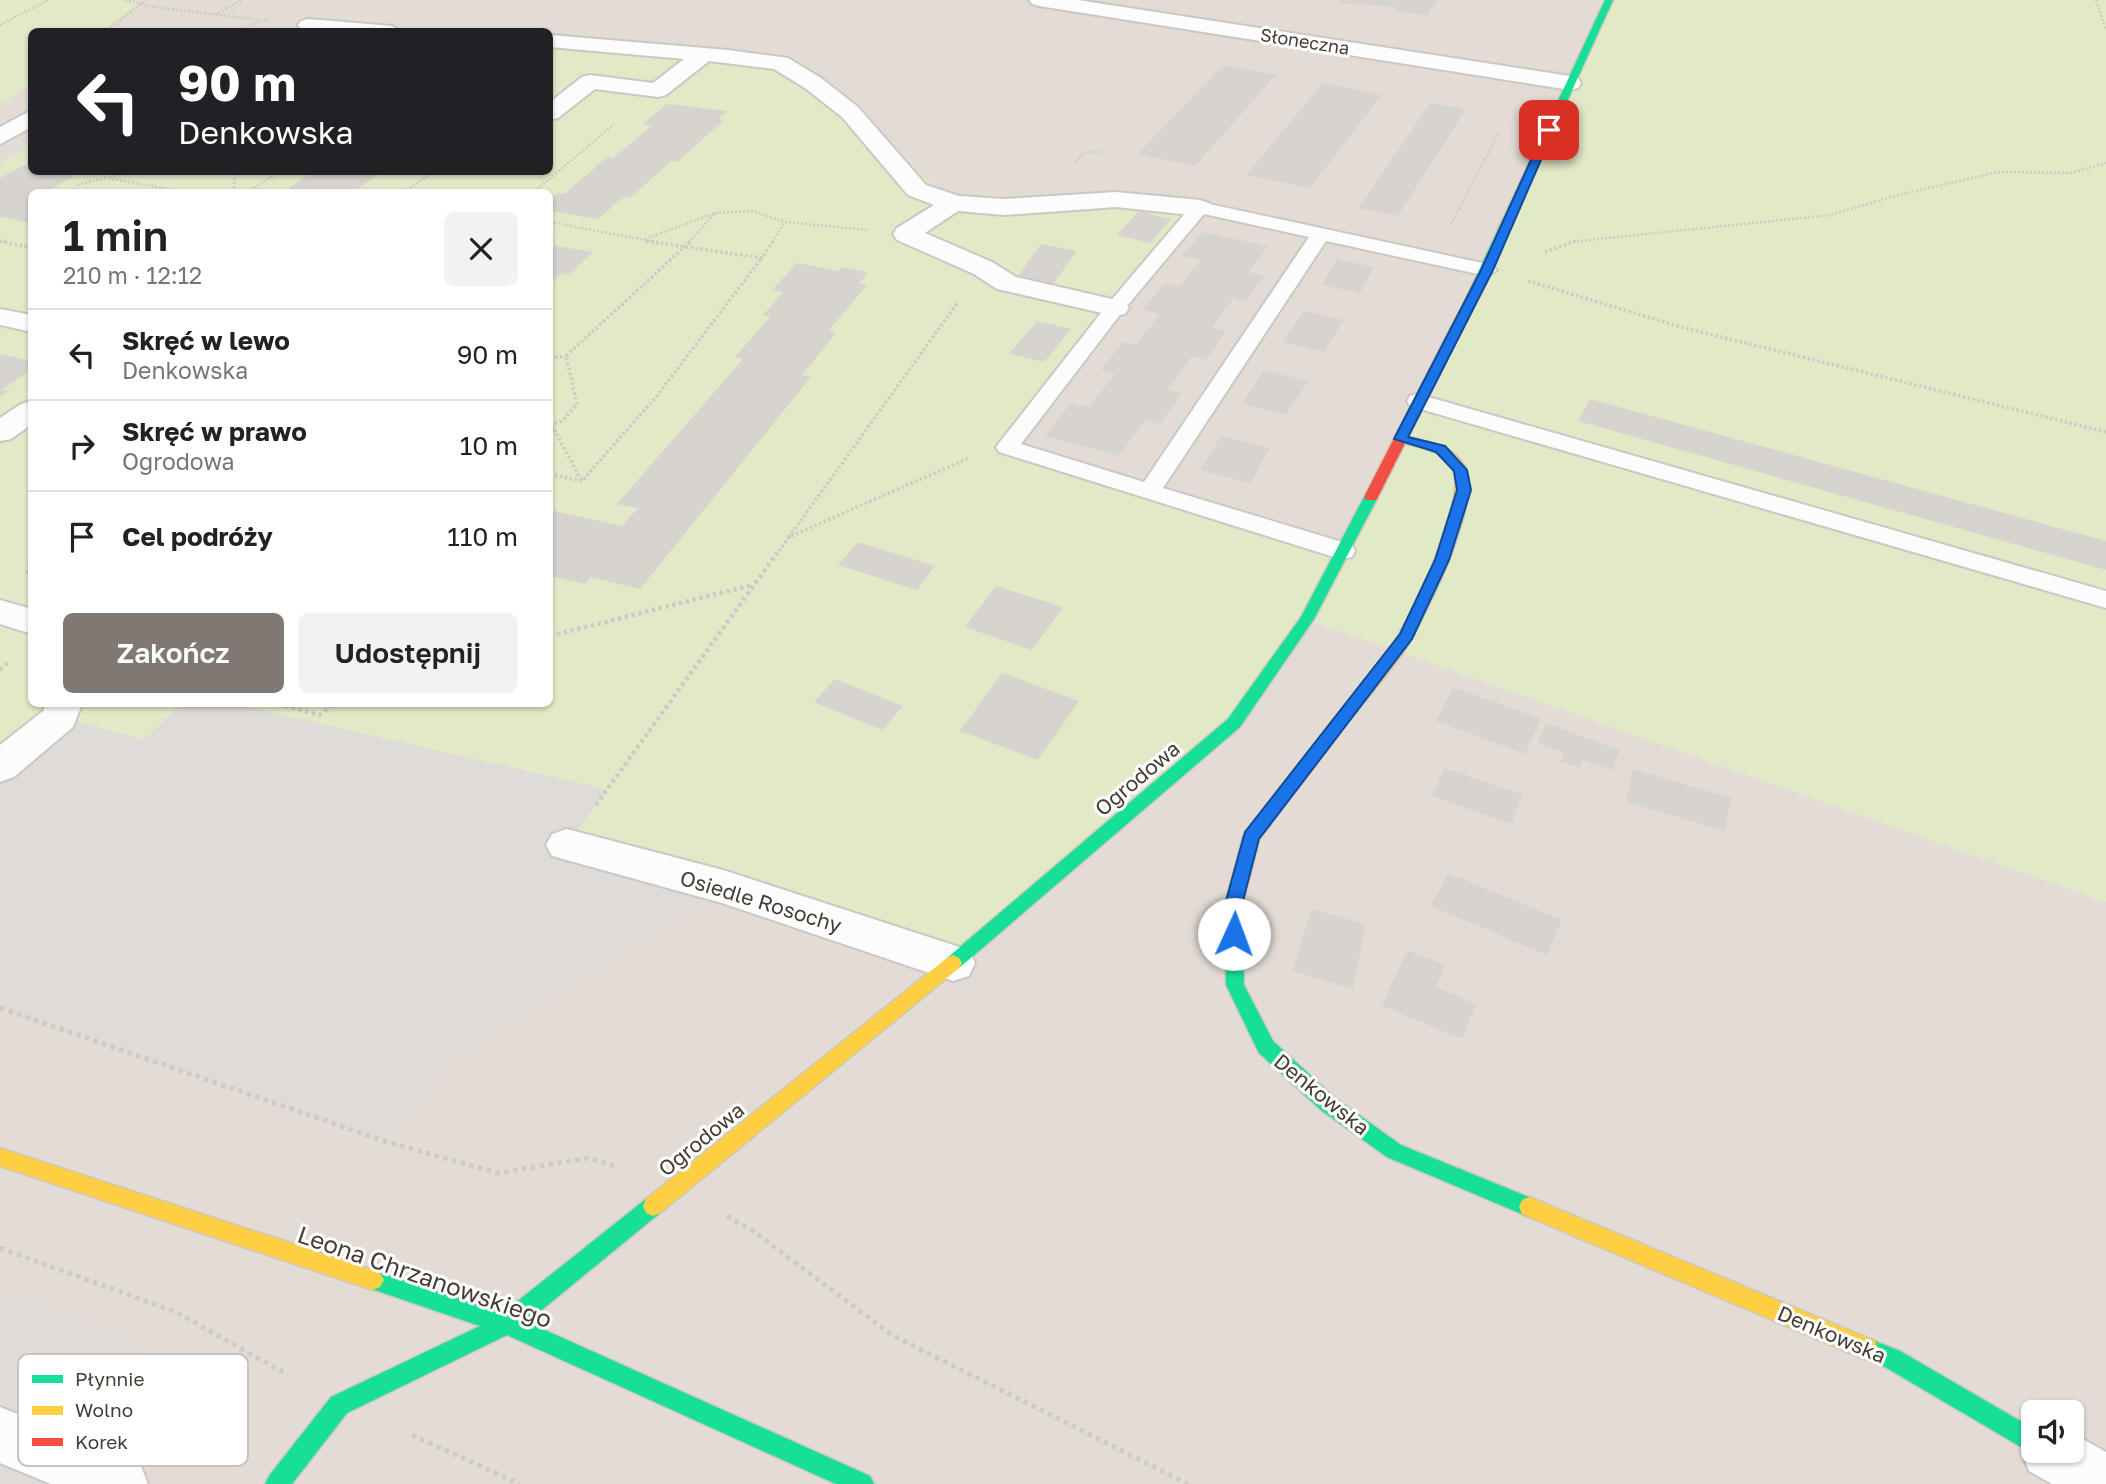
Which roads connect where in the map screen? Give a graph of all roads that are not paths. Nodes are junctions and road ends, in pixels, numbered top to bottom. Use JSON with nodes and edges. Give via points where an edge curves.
{"nodes":[{"id":1,"x":1040,"y":0,"type":"edge"},
{"id":2,"x":1609,"y":0,"type":"edge"},
{"id":3,"x":308,"y":25,"type":"road end"},
{"id":4,"x":344,"y":28,"type":"edge"},
{"id":5,"x":553,"y":41,"type":"edge"},
{"id":6,"x":704,"y":54,"type":"junction"},
{"id":7,"x":1570,"y":83,"type":"junction"},
{"id":8,"x":553,"y":111,"type":"edge"},
{"id":9,"x":28,"y":120,"type":"edge"},
{"id":10,"x":0,"y":137,"type":"edge"},
{"id":11,"x":954,"y":204,"type":"junction"},
{"id":12,"x":1199,"y":208,"type":"junction"},
{"id":13,"x":1321,"y":234,"type":"junction"},
{"id":14,"x":1487,"y":270,"type":"junction"},
{"id":15,"x":1115,"y":308,"type":"junction"},
{"id":16,"x":0,"y":317,"type":"edge"},
{"id":17,"x":28,"y":323,"type":"edge"},
{"id":18,"x":1418,"y":401,"type":"junction"},
{"id":19,"x":28,"y":413,"type":"edge"},
{"id":20,"x":0,"y":432,"type":"edge"},
{"id":21,"x":1400,"y":439,"type":"junction"},
{"id":22,"x":1149,"y":491,"type":"junction"},
{"id":23,"x":1343,"y":551,"type":"junction"},
{"id":24,"x":2106,"y":600,"type":"edge"},
{"id":25,"x":0,"y":612,"type":"edge"},
{"id":26,"x":28,"y":621,"type":"edge"},
{"id":27,"x":62,"y":707,"type":"edge"},
{"id":28,"x":0,"y":767,"type":"edge"},
{"id":29,"x":567,"y":845,"type":"road end"},
{"id":30,"x":953,"y":963,"type":"junction"},
{"id":31,"x":0,"y":1157,"type":"edge"},
{"id":32,"x":507,"y":1324,"type":"junction"},
{"id":33,"x":2021,"y":1434,"type":"edge"},
{"id":34,"x":0,"y":1435,"type":"edge"},
{"id":35,"x":18,"y":1442,"type":"edge"},
{"id":36,"x":2070,"y":1463,"type":"edge"},
{"id":37,"x":76,"y":1466,"type":"edge"},
{"id":38,"x":120,"y":1484,"type":"edge"},
{"id":39,"x":277,"y":1484,"type":"edge"},
{"id":40,"x":862,"y":1484,"type":"edge"},
{"id":41,"x":2106,"y":1484,"type":"edge"}],
"edges":[{"from":1,"to":7,"type":"street","name":"Słoneczna"},
{"from":2,"to":7,"type":"street","name":"Ogrodowa"},
{"from":3,"to":4,"type":"street"},
{"from":5,"to":6,"type":"street"},
{"from":6,"to":8,"type":"street","via":[[658,90],[590,82]]},
{"from":6,"to":11,"type":"street","via":[[756,59],[795,71],[850,112],[917,190]]},
{"from":7,"to":14,"type":"street","name":"Ogrodowa"},
{"from":9,"to":10,"type":"street"},
{"from":11,"to":12,"type":"street","via":[[984,209],[1145,199]]},
{"from":11,"to":15,"type":"street","via":[[906,234],[1007,283]]},
{"from":12,"to":13,"type":"lane"},
{"from":12,"to":15,"type":"lane"},
{"from":13,"to":14,"type":"lane"},
{"from":13,"to":22,"type":"lane"},
{"from":14,"to":18,"type":"street","name":"Ogrodowa"},
{"from":15,"to":22,"type":"lane","via":[[1007,447]]},
{"from":16,"to":17,"type":"street"},
{"from":18,"to":21,"type":"street","name":"Ogrodowa"},
{"from":18,"to":24,"type":"lane"},
{"from":19,"to":20,"type":"street"},
{"from":21,"to":23,"type":"street","name":"Ogrodowa"},
{"from":21,"to":33,"type":"street","name":"Denkowska","via":[[1440,449],[1461,470],[1464,490],[1442,560],[1406,636],[1251,837],[1233,908],[1235,985],[1266,1047],[1328,1104],[1394,1151],[1892,1359]]},
{"from":22,"to":23,"type":"lane"},
{"from":23,"to":30,"type":"street","name":"Ogrodowa","via":[[1307,619],[1234,723]]},
{"from":25,"to":26,"type":"street"},
{"from":27,"to":28,"type":"street","via":[[60,717]]},
{"from":29,"to":30,"type":"street","name":"Osiedle Rosochy","via":[[723,887]]},
{"from":30,"to":32,"type":"street","name":"Ogrodowa"},
{"from":31,"to":32,"type":"street","name":"Leona Chrzanowskiego"},
{"from":32,"to":39,"type":"street","name":"Ogrodowa","via":[[339,1405]]},
{"from":32,"to":40,"type":"street","name":"Leona Chrzanowskiego"},
{"from":34,"to":35,"type":"street"},
{"from":36,"to":41,"type":"street"},
{"from":37,"to":38,"type":"street"}]}
